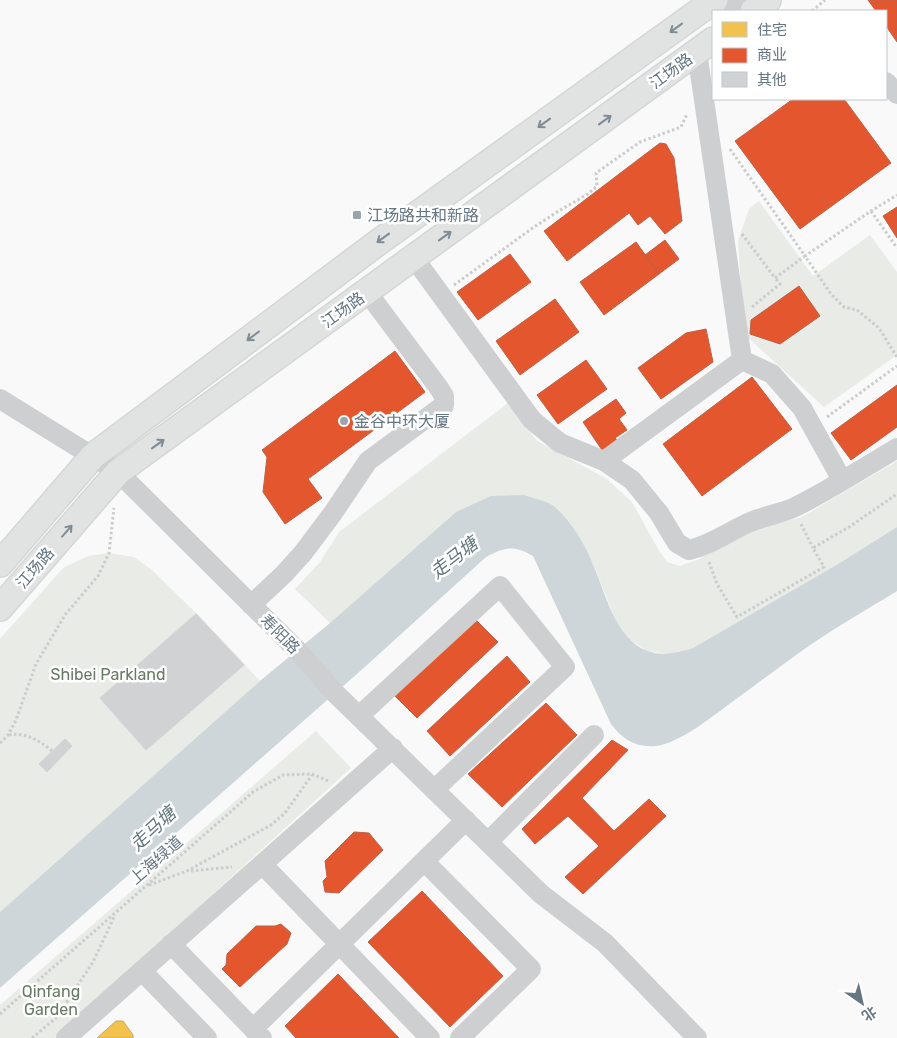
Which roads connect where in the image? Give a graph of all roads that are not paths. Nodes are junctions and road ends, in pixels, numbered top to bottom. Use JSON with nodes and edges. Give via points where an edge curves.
{"nodes":[{"id":1,"x":716,"y":0,"type":"edge"},
{"id":2,"x":726,"y":0,"type":"edge"},
{"id":3,"x":761,"y":8,"type":"edge"},
{"id":4,"x":705,"y":46,"type":"edge"},
{"id":5,"x":414,"y":258,"type":"junction"},
{"id":6,"x":367,"y":292,"type":"junction"},
{"id":7,"x":742,"y":360,"type":"junction"},
{"id":8,"x":0,"y":399,"type":"edge"},
{"id":9,"x":897,"y":448,"type":"edge"},
{"id":10,"x":93,"y":456,"type":"junction"},
{"id":11,"x":604,"y":461,"type":"junction"},
{"id":12,"x":118,"y":472,"type":"junction"},
{"id":13,"x":842,"y":480,"type":"junction"},
{"id":14,"x":0,"y":564,"type":"edge"},
{"id":15,"x":251,"y":605,"type":"junction"},
{"id":16,"x":0,"y":608,"type":"edge"},
{"id":17,"x":359,"y":716,"type":"junction"},
{"id":18,"x":594,"y":735,"type":"dead end"},
{"id":19,"x":393,"y":748,"type":"junction"},
{"id":20,"x":435,"y":789,"type":"junction"},
{"id":21,"x":466,"y":820,"type":"junction"},
{"id":22,"x":488,"y":842,"type":"junction"},
{"id":23,"x":424,"y":861,"type":"junction"},
{"id":24,"x":258,"y":867,"type":"junction"},
{"id":25,"x":171,"y":944,"type":"junction"},
{"id":26,"x":339,"y":944,"type":"junction"},
{"id":27,"x":142,"y":971,"type":"junction"},
{"id":28,"x":201,"y":1032,"type":"edge"},
{"id":29,"x":258,"y":1034,"type":"edge"},
{"id":30,"x":66,"y":1038,"type":"edge"},
{"id":31,"x":224,"y":1038,"type":"edge"},
{"id":32,"x":430,"y":1038,"type":"edge"},
{"id":33,"x":460,"y":1038,"type":"edge"},
{"id":34,"x":697,"y":1038,"type":"edge"}],
"edges":[{"from":1,"to":10,"type":"main road","name":"江场路","one_way":true,"via":[[376,244]]},
{"from":2,"to":3,"type":"street"},
{"from":5,"to":4,"type":"main road","name":"江场路","one_way":true},
{"from":4,"to":7,"type":"street","via":[[703,97]]},
{"from":5,"to":6,"type":"main road","name":"江场路"},
{"from":5,"to":11,"type":"street","via":[[532,420],[560,443]]},
{"from":12,"to":6,"type":"main road","name":"江场路","one_way":true},
{"from":6,"to":15,"type":"street","via":[[439,388],[444,396],[444,405],[368,461],[303,553]]},
{"from":7,"to":11,"type":"street"},
{"from":7,"to":13,"type":"street","via":[[772,374],[802,408]]},
{"from":8,"to":10,"type":"street","name":"寿阳路"},
{"from":9,"to":13,"type":"street"},
{"from":10,"to":12,"type":"street","name":"寿阳路"},
{"from":10,"to":14,"type":"main road","name":"江场路"},
{"from":11,"to":13,"type":"street","via":[[632,480],[659,513],[677,543],[690,550],[704,547],[764,516],[793,508]]},
{"from":12,"to":15,"type":"street","name":"寿阳路"},
{"from":16,"to":12,"type":"main road","name":"江场路","one_way":true},
{"from":15,"to":17,"type":"street","name":"寿阳路"},
{"from":17,"to":19,"type":"street","name":"寿阳路"},
{"from":17,"to":20,"type":"street","via":[[500,586],[565,667]]},
{"from":18,"to":22,"type":"street"},
{"from":19,"to":20,"type":"street","name":"寿阳路"},
{"from":19,"to":24,"type":"street"},
{"from":20,"to":21,"type":"street","name":"寿阳路"},
{"from":21,"to":22,"type":"street","name":"寿阳路"},
{"from":21,"to":23,"type":"street"},
{"from":22,"to":34,"type":"street","name":"寿阳路","via":[[541,894],[605,943]]},
{"from":23,"to":26,"type":"street"},
{"from":23,"to":33,"type":"street","via":[[531,969]]},
{"from":24,"to":25,"type":"street"},
{"from":24,"to":26,"type":"street"},
{"from":25,"to":27,"type":"street"},
{"from":25,"to":29,"type":"street"},
{"from":26,"to":29,"type":"street"},
{"from":26,"to":32,"type":"street"},
{"from":27,"to":28,"type":"street"},
{"from":27,"to":30,"type":"street"},
{"from":28,"to":31,"type":"street","via":[[203,1017]]}]}
